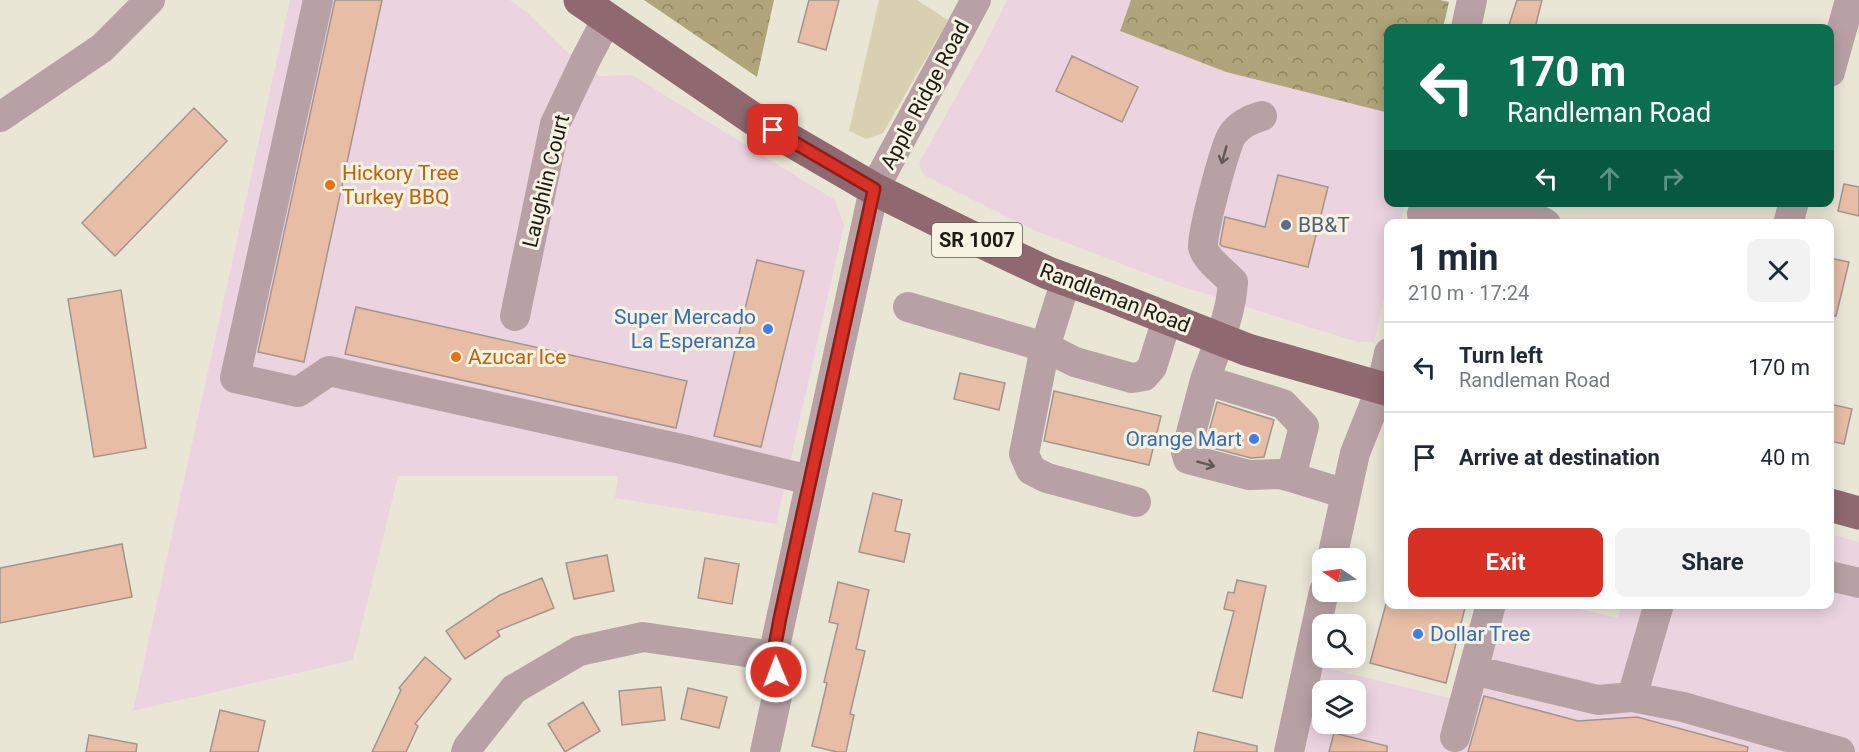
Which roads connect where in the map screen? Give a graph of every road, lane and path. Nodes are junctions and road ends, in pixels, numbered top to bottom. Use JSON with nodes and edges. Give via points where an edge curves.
{"nodes":[{"id":1,"x":150,"y":0,"type":"edge"},
{"id":2,"x":318,"y":0,"type":"edge"},
{"id":3,"x":580,"y":0,"type":"edge"},
{"id":4,"x":976,"y":0,"type":"edge"},
{"id":5,"x":1472,"y":0,"type":"edge"},
{"id":6,"x":1850,"y":0,"type":"edge"},
{"id":7,"x":608,"y":19,"type":"junction"},
{"id":8,"x":1467,"y":24,"type":"edge"},
{"id":9,"x":1834,"y":58,"type":"edge"},
{"id":10,"x":1262,"y":116,"type":"dead end"},
{"id":11,"x":0,"y":117,"type":"edge"},
{"id":12,"x":874,"y":189,"type":"junction"},
{"id":13,"x":1486,"y":207,"type":"edge"},
{"id":14,"x":1486,"y":207,"type":"edge"},
{"id":15,"x":1422,"y":213,"type":"edge"},
{"id":16,"x":1536,"y":219,"type":"edge"},
{"id":17,"x":1066,"y":280,"type":"junction"},
{"id":18,"x":908,"y":307,"type":"dead end"},
{"id":19,"x":515,"y":316,"type":"dead end"},
{"id":20,"x":1167,"y":319,"type":"junction"},
{"id":21,"x":1220,"y":339,"type":"junction"},
{"id":22,"x":1045,"y":347,"type":"junction"},
{"id":23,"x":1205,"y":380,"type":"junction"},
{"id":24,"x":1384,"y":389,"type":"edge"},
{"id":25,"x":1384,"y":391,"type":"edge"},
{"id":26,"x":1291,"y":477,"type":"junction"},
{"id":27,"x":810,"y":480,"type":"junction"},
{"id":28,"x":1346,"y":494,"type":"junction"},
{"id":29,"x":1136,"y":502,"type":"dead end"},
{"id":30,"x":1834,"y":506,"type":"edge"},
{"id":31,"x":1859,"y":513,"type":"edge"},
{"id":32,"x":1334,"y":548,"type":"edge"},
{"id":33,"x":1834,"y":577,"type":"edge"},
{"id":34,"x":1859,"y":584,"type":"edge"},
{"id":35,"x":1322,"y":602,"type":"edge"},
{"id":36,"x":1490,"y":609,"type":"edge"},
{"id":37,"x":1658,"y":609,"type":"edge"},
{"id":38,"x":773,"y":656,"type":"junction"},
{"id":39,"x":1473,"y":670,"type":"junction"},
{"id":40,"x":1632,"y":697,"type":"junction"},
{"id":41,"x":1455,"y":737,"type":"dead end"},
{"id":42,"x":466,"y":752,"type":"edge"},
{"id":43,"x":765,"y":752,"type":"edge"},
{"id":44,"x":1289,"y":752,"type":"edge"},
{"id":45,"x":1840,"y":752,"type":"edge"}],
"edges":[{"from":1,"to":11,"type":"street","via":[[102,48]]},
{"from":2,"to":27,"type":"street","via":[[235,378],[298,392],[329,371]]},
{"from":3,"to":7,"type":"main road","name":"Randleman Road","number":"SR 1007"},
{"from":4,"to":12,"type":"street","name":"Apple Ridge Road"},
{"from":5,"to":8,"type":"street"},
{"from":6,"to":9,"type":"street"},
{"from":7,"to":12,"type":"main road","name":"Randleman Road","number":"SR 1007","via":[[752,118]]},
{"from":7,"to":19,"type":"street","name":"Laughlin Court","via":[[555,124]]},
{"from":10,"to":21,"type":"street","one_way":true,"via":[[1250,119],[1229,140],[1202,246],[1207,257],[1233,282]]},
{"from":12,"to":17,"type":"main road","name":"Randleman Road","number":"SR 1007"},
{"from":12,"to":27,"type":"street","name":"Apple Ridge Road"},
{"from":13,"to":16,"type":"street"},
{"from":14,"to":15,"type":"street","via":[[1443,218]]},
{"from":17,"to":20,"type":"main road","name":"Randleman Road","number":"SR 1007"},
{"from":17,"to":22,"type":"street"},
{"from":18,"to":22,"type":"street"},
{"from":20,"to":21,"type":"main road","name":"Randleman Road","number":"SR 1007"},
{"from":20,"to":22,"type":"street","via":[[1152,367],[1144,376],[1132,378],[1075,362]]},
{"from":21,"to":23,"type":"street"},
{"from":21,"to":24,"type":"main road","name":"Randleman Road","number":"SR 1007"},
{"from":22,"to":29,"type":"street","via":[[1024,454],[1030,470]]},
{"from":23,"to":26,"type":"street","via":[[1283,404],[1298,418],[1304,426]]},
{"from":23,"to":26,"type":"street","one_way":true,"via":[[1186,452],[1188,459],[1249,475]]},
{"from":25,"to":28,"type":"street","via":[[1355,453]]},
{"from":26,"to":28,"type":"street"},
{"from":27,"to":38,"type":"street","name":"Apple Ridge Road"},
{"from":28,"to":32,"type":"street"},
{"from":30,"to":31,"type":"main road"},
{"from":33,"to":34,"type":"street"},
{"from":35,"to":44,"type":"street"},
{"from":36,"to":39,"type":"street"},
{"from":37,"to":40,"type":"street"},
{"from":38,"to":42,"type":"street","via":[[643,637],[579,651],[514,689]]},
{"from":38,"to":43,"type":"street","name":"Apple Ridge Road","via":[[779,687]]},
{"from":39,"to":40,"type":"street","via":[[1598,700]]},
{"from":39,"to":41,"type":"street"},
{"from":40,"to":45,"type":"street","via":[[1683,707]]}]}
